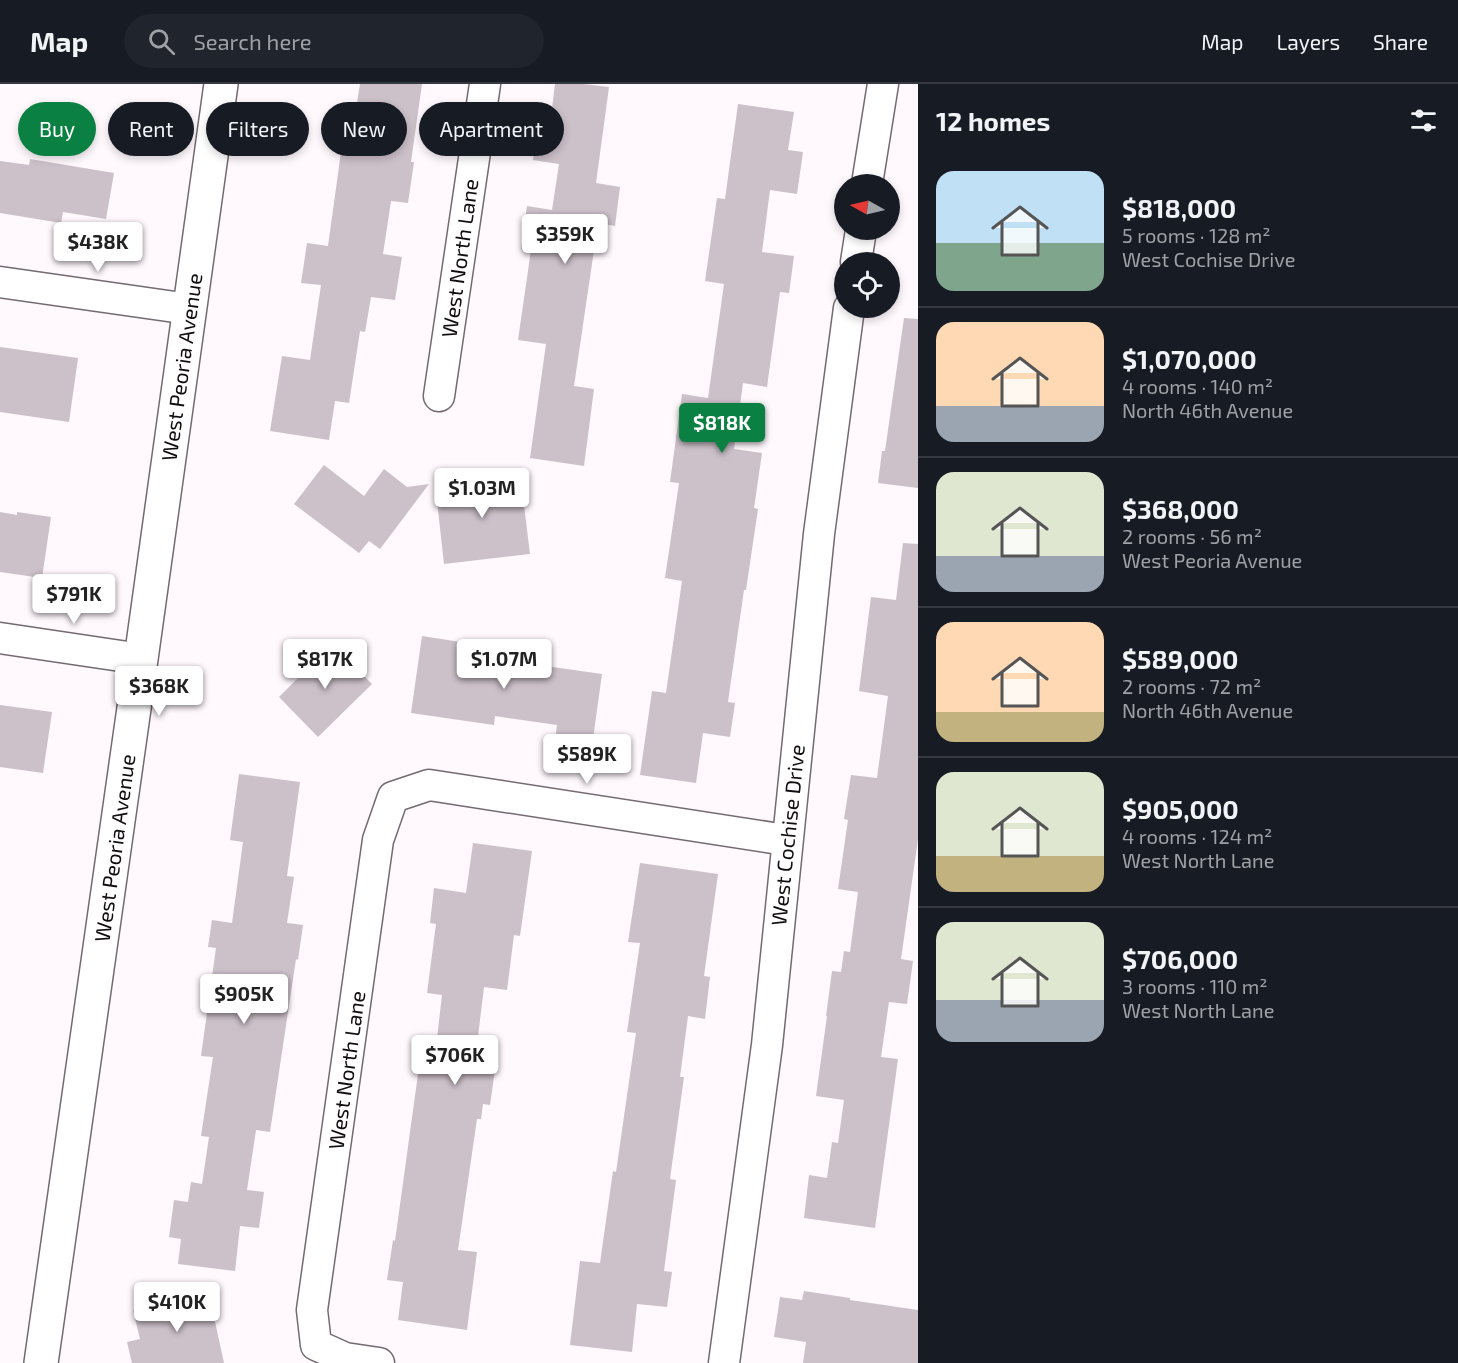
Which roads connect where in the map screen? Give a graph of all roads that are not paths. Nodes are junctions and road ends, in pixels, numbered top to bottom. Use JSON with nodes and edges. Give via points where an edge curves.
{"nodes":[{"id":1,"x":221,"y":84,"type":"edge"},
{"id":2,"x":485,"y":84,"type":"edge"},
{"id":3,"x":883,"y":84,"type":"edge"},
{"id":4,"x":869,"y":174,"type":"edge"},
{"id":5,"x":0,"y":282,"type":"edge"},
{"id":6,"x":189,"y":309,"type":"junction"},
{"id":7,"x":848,"y":318,"type":"edge"},
{"id":8,"x":439,"y":396,"type":"dead end"},
{"id":9,"x":0,"y":638,"type":"edge"},
{"id":10,"x":141,"y":659,"type":"junction"},
{"id":11,"x":786,"y":840,"type":"junction"},
{"id":12,"x":41,"y":1363,"type":"edge"},
{"id":13,"x":379,"y":1363,"type":"edge"},
{"id":14,"x":724,"y":1363,"type":"edge"}],
"edges":[{"from":1,"to":6,"type":"main road","name":"West Peoria Avenue"},
{"from":2,"to":8,"type":"street","name":"West North Lane"},
{"from":3,"to":4,"type":"street"},
{"from":5,"to":6,"type":"street"},
{"from":6,"to":10,"type":"main road","name":"West Peoria Avenue"},
{"from":7,"to":11,"type":"street","name":"West Cochise Drive","via":[[819,534]]},
{"from":9,"to":10,"type":"street"},
{"from":10,"to":12,"type":"main road","name":"West Peoria Avenue"},
{"from":11,"to":13,"type":"street","name":"West North Lane","via":[[429,785],[393,797],[378,840],[312,1310],[316,1345],[345,1358]]},
{"from":11,"to":14,"type":"street","name":"West Cochise Drive","via":[[766,1045]]}]}
